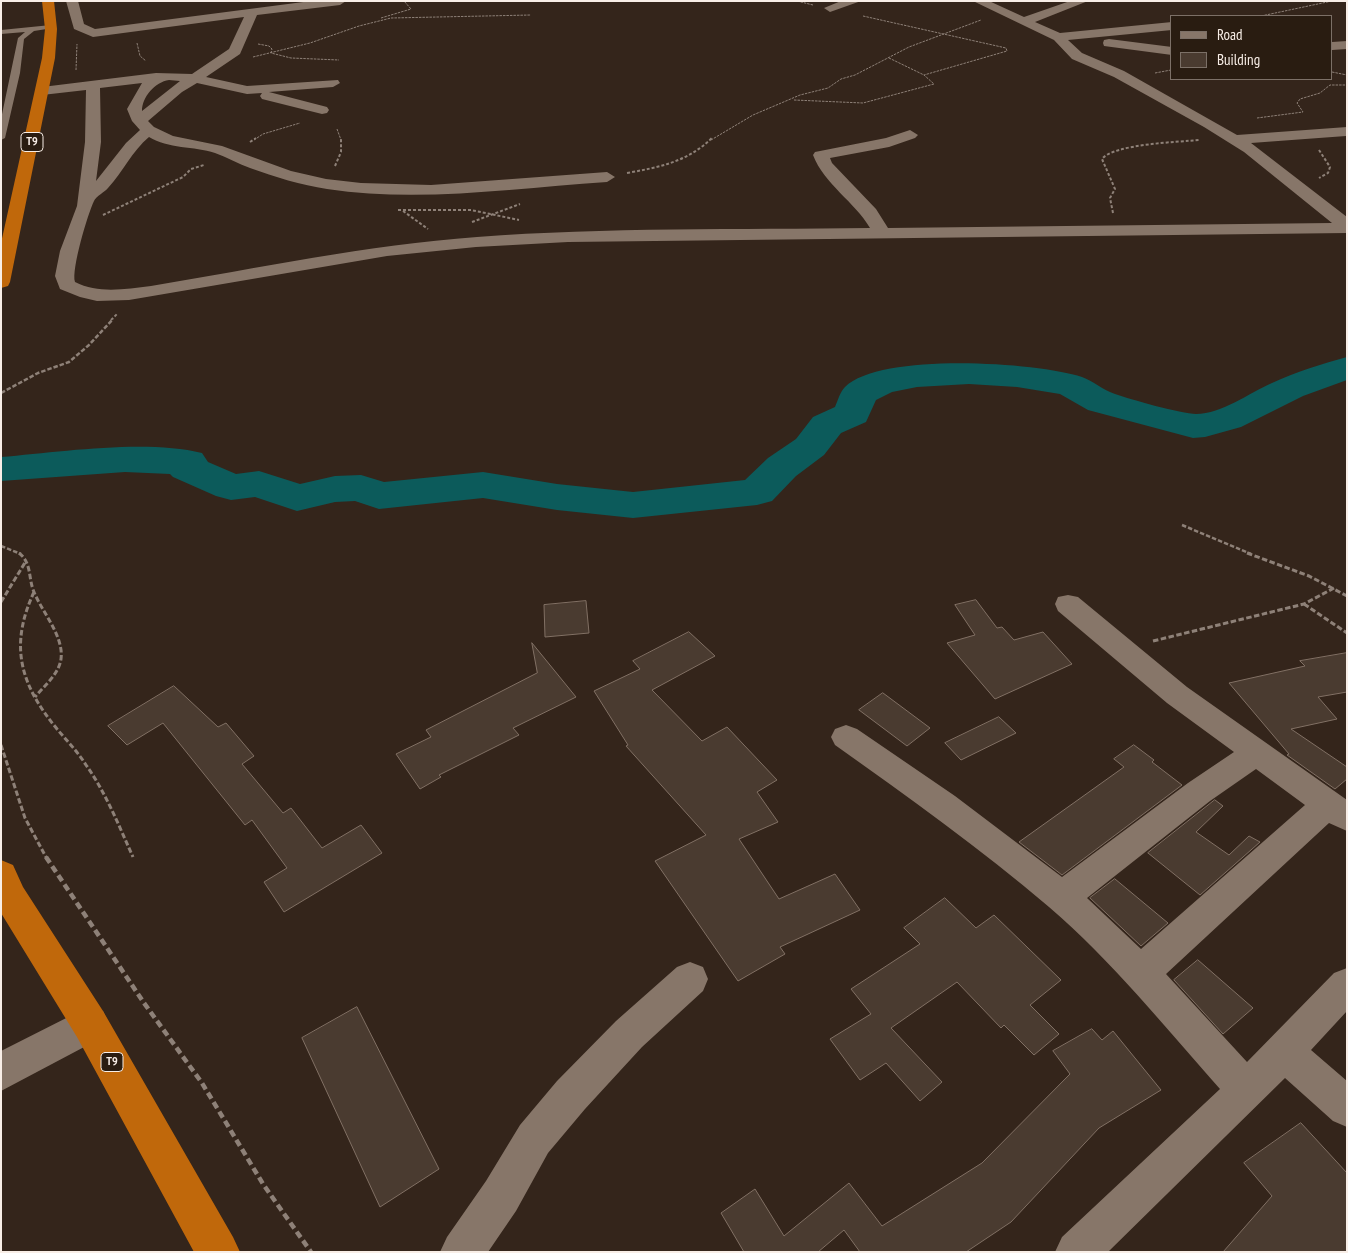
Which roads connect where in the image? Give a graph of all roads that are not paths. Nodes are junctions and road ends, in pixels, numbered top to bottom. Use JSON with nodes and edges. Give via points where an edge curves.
{"nodes":[{"id":1,"x":48,"y":1,"type":"edge"},
{"id":2,"x":72,"y":1,"type":"edge"},
{"id":3,"x":340,"y":1,"type":"edge"},
{"id":4,"x":856,"y":1,"type":"edge"},
{"id":5,"x":979,"y":1,"type":"edge"},
{"id":6,"x":1082,"y":1,"type":"edge"},
{"id":7,"x":830,"y":8,"type":"road end"},
{"id":8,"x":252,"y":13,"type":"junction"},
{"id":9,"x":1025,"y":21,"type":"junction"},
{"id":10,"x":1170,"y":26,"type":"edge"},
{"id":11,"x":51,"y":27,"type":"junction"},
{"id":12,"x":32,"y":29,"type":"junction"},
{"id":13,"x":1,"y":32,"type":"edge"},
{"id":14,"x":1058,"y":37,"type":"junction"},
{"id":15,"x":1101,"y":43,"type":"dead end"},
{"id":16,"x":1347,"y":45,"type":"edge"},
{"id":17,"x":1333,"y":46,"type":"edge"},
{"id":18,"x":1170,"y":50,"type":"edge"},
{"id":19,"x":213,"y":67,"type":"junction"},
{"id":20,"x":157,"y":77,"type":"junction"},
{"id":21,"x":195,"y":78,"type":"junction"},
{"id":22,"x":333,"y":83,"type":"dead end"},
{"id":23,"x":93,"y":85,"type":"junction"},
{"id":24,"x":247,"y":90,"type":"junction"},
{"id":25,"x":42,"y":91,"type":"junction"},
{"id":26,"x":10,"y":98,"type":"junction"},
{"id":27,"x":1,"y":103,"type":"edge"},
{"id":28,"x":322,"y":110,"type":"dead end"},
{"id":29,"x":143,"y":126,"type":"junction"},
{"id":30,"x":1346,"y":131,"type":"edge"},
{"id":31,"x":910,"y":135,"type":"dead end"},
{"id":32,"x":1,"y":138,"type":"edge"},
{"id":33,"x":1234,"y":139,"type":"junction"},
{"id":34,"x":606,"y":177,"type":"road end"},
{"id":35,"x":86,"y":198,"type":"junction"},
{"id":36,"x":1347,"y":227,"type":"edge"},
{"id":37,"x":882,"y":233,"type":"junction"},
{"id":38,"x":1,"y":282,"type":"edge"},
{"id":39,"x":1068,"y":604,"type":"dead end"},
{"id":40,"x":846,"y":737,"type":"dead end"},
{"id":41,"x":1258,"y":752,"type":"junction"},
{"id":42,"x":1337,"y":811,"type":"edge"},
{"id":43,"x":1,"y":875,"type":"edge"},
{"id":44,"x":1062,"y":897,"type":"junction"},
{"id":45,"x":1141,"y":973,"type":"junction"},
{"id":46,"x":690,"y":979,"type":"dead end"},
{"id":47,"x":1347,"y":985,"type":"edge"},
{"id":48,"x":90,"y":1024,"type":"junction"},
{"id":49,"x":1285,"y":1052,"type":"junction"},
{"id":50,"x":1,"y":1072,"type":"edge"},
{"id":51,"x":1247,"y":1090,"type":"junction"},
{"id":52,"x":1347,"y":1107,"type":"edge"},
{"id":53,"x":218,"y":1252,"type":"edge"},
{"id":54,"x":462,"y":1252,"type":"edge"},
{"id":55,"x":1077,"y":1252,"type":"edge"}],
"edges":[{"from":1,"to":11,"type":"highway","number":"T9"},
{"from":2,"to":8,"type":"street","via":[[78,26],[101,33]]},
{"from":3,"to":8,"type":"street"},
{"from":4,"to":7,"type":"street"},
{"from":5,"to":9,"type":"street"},
{"from":6,"to":9,"type":"street"},
{"from":8,"to":19,"type":"street","via":[[236,51]]},
{"from":9,"to":14,"type":"street"},
{"from":10,"to":14,"type":"street"},
{"from":11,"to":12,"type":"lane"},
{"from":11,"to":25,"type":"highway","number":"T9"},
{"from":12,"to":13,"type":"lane"},
{"from":12,"to":26,"type":"lane","via":[[20,38]]},
{"from":14,"to":33,"type":"street","via":[[1077,56],[1119,74]]},
{"from":15,"to":18,"type":"street"},
{"from":16,"to":17,"type":"street"},
{"from":19,"to":20,"type":"street"},
{"from":19,"to":21,"type":"street"},
{"from":20,"to":21,"type":"street"},
{"from":20,"to":23,"type":"street"},
{"from":20,"to":29,"type":"street","via":[[144,90],[134,109]]},
{"from":21,"to":24,"type":"street"},
{"from":21,"to":29,"type":"street","via":[[165,98]]},
{"from":22,"to":24,"type":"street"},
{"from":23,"to":25,"type":"street"},
{"from":23,"to":35,"type":"street","via":[[93,142]]},
{"from":24,"to":28,"type":"street"},
{"from":25,"to":38,"type":"highway","number":"T9"},
{"from":26,"to":27,"type":"lane"},
{"from":26,"to":32,"type":"lane"},
{"from":29,"to":34,"type":"street","via":[[163,139],[207,147],[324,184],[397,189],[445,188]]},
{"from":29,"to":35,"type":"street","via":[[105,185]]},
{"from":30,"to":33,"type":"street"},
{"from":31,"to":37,"type":"street","via":[[821,155],[825,164],[870,213]]},
{"from":33,"to":36,"type":"street"},
{"from":35,"to":37,"type":"street","via":[[64,276],[67,285],[92,296],[151,292],[387,251],[476,242],[568,237]]},
{"from":36,"to":37,"type":"street"},
{"from":39,"to":41,"type":"street","via":[[1177,695]]},
{"from":40,"to":44,"type":"street","via":[[944,805]]},
{"from":41,"to":42,"type":"street"},
{"from":41,"to":44,"type":"street","via":[[1199,792]]},
{"from":42,"to":45,"type":"street"},
{"from":43,"to":48,"type":"highway","number":"T9","via":[[9,895]]},
{"from":44,"to":45,"type":"street"},
{"from":45,"to":51,"type":"street"},
{"from":46,"to":54,"type":"street","via":[[629,1034],[534,1139],[501,1196]]},
{"from":47,"to":49,"type":"street"},
{"from":48,"to":50,"type":"street"},
{"from":48,"to":53,"type":"highway","number":"T9"},
{"from":49,"to":51,"type":"street"},
{"from":49,"to":52,"type":"street"},
{"from":51,"to":55,"type":"street"}]}
